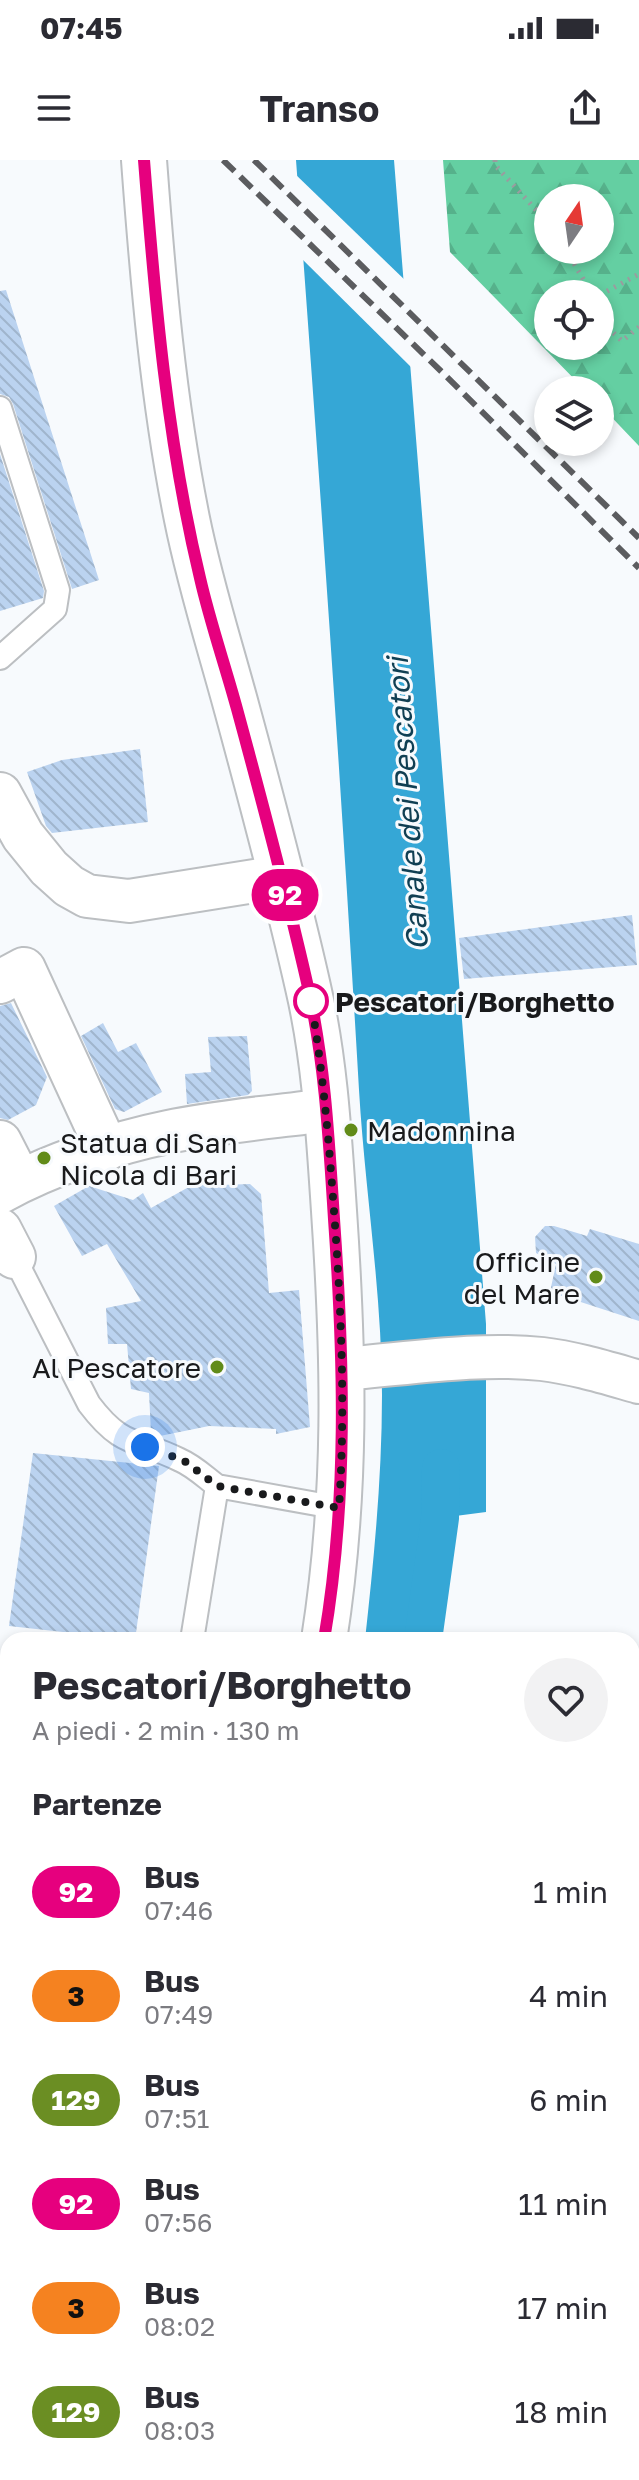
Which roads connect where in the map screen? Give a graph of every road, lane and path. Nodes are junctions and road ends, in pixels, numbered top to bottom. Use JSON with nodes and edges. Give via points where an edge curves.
{"nodes":[{"id":1,"x":144,"y":160,"type":"edge"},
{"id":2,"x":495,"y":160,"type":"edge"},
{"id":3,"x":534,"y":208,"type":"edge"},
{"id":4,"x":639,"y":274,"type":"edge"},
{"id":5,"x":614,"y":287,"type":"edge"},
{"id":6,"x":639,"y":327,"type":"edge"},
{"id":7,"x":614,"y":333,"type":"edge"},
{"id":8,"x":0,"y":408,"type":"edge"},
{"id":9,"x":0,"y":658,"type":"edge"},
{"id":10,"x":0,"y":794,"type":"edge"},
{"id":11,"x":280,"y":877,"type":"junction"},
{"id":12,"x":0,"y":982,"type":"edge"},
{"id":13,"x":327,"y":1110,"type":"junction"},
{"id":14,"x":0,"y":1142,"type":"edge"},
{"id":15,"x":107,"y":1149,"type":"junction"},
{"id":16,"x":10,"y":1186,"type":"edge"},
{"id":17,"x":7,"y":1244,"type":"edge"},
{"id":18,"x":343,"y":1369,"type":"junction"},
{"id":19,"x":639,"y":1382,"type":"edge"},
{"id":20,"x":217,"y":1486,"type":"junction"},
{"id":21,"x":339,"y":1508,"type":"junction"},
{"id":22,"x":193,"y":1632,"type":"edge"},
{"id":23,"x":325,"y":1632,"type":"edge"}],
"edges":[{"from":1,"to":11,"type":"street","via":[[168,418],[186,516]]},
{"from":2,"to":3,"type":"path"},
{"from":4,"to":5,"type":"path"},
{"from":6,"to":7,"type":"path","via":[[622,341]]},
{"from":8,"to":9,"type":"lane","via":[[58,590],[55,609]]},
{"from":10,"to":11,"type":"street","via":[[23,836],[49,868],[87,896],[129,901]]},
{"from":11,"to":13,"type":"street","via":[[309,990]]},
{"from":12,"to":15,"type":"street","via":[[24,969]]},
{"from":13,"to":15,"type":"street","via":[[168,1132]]},
{"from":13,"to":18,"type":"street"},
{"from":14,"to":16,"type":"street"},
{"from":15,"to":16,"type":"street"},
{"from":17,"to":20,"type":"lane","via":[[100,1419],[128,1441],[183,1460]]},
{"from":18,"to":19,"type":"street","via":[[489,1358],[553,1361]]},
{"from":18,"to":21,"type":"street"},
{"from":20,"to":21,"type":"lane"},
{"from":20,"to":22,"type":"lane"},
{"from":21,"to":23,"type":"street"}]}
